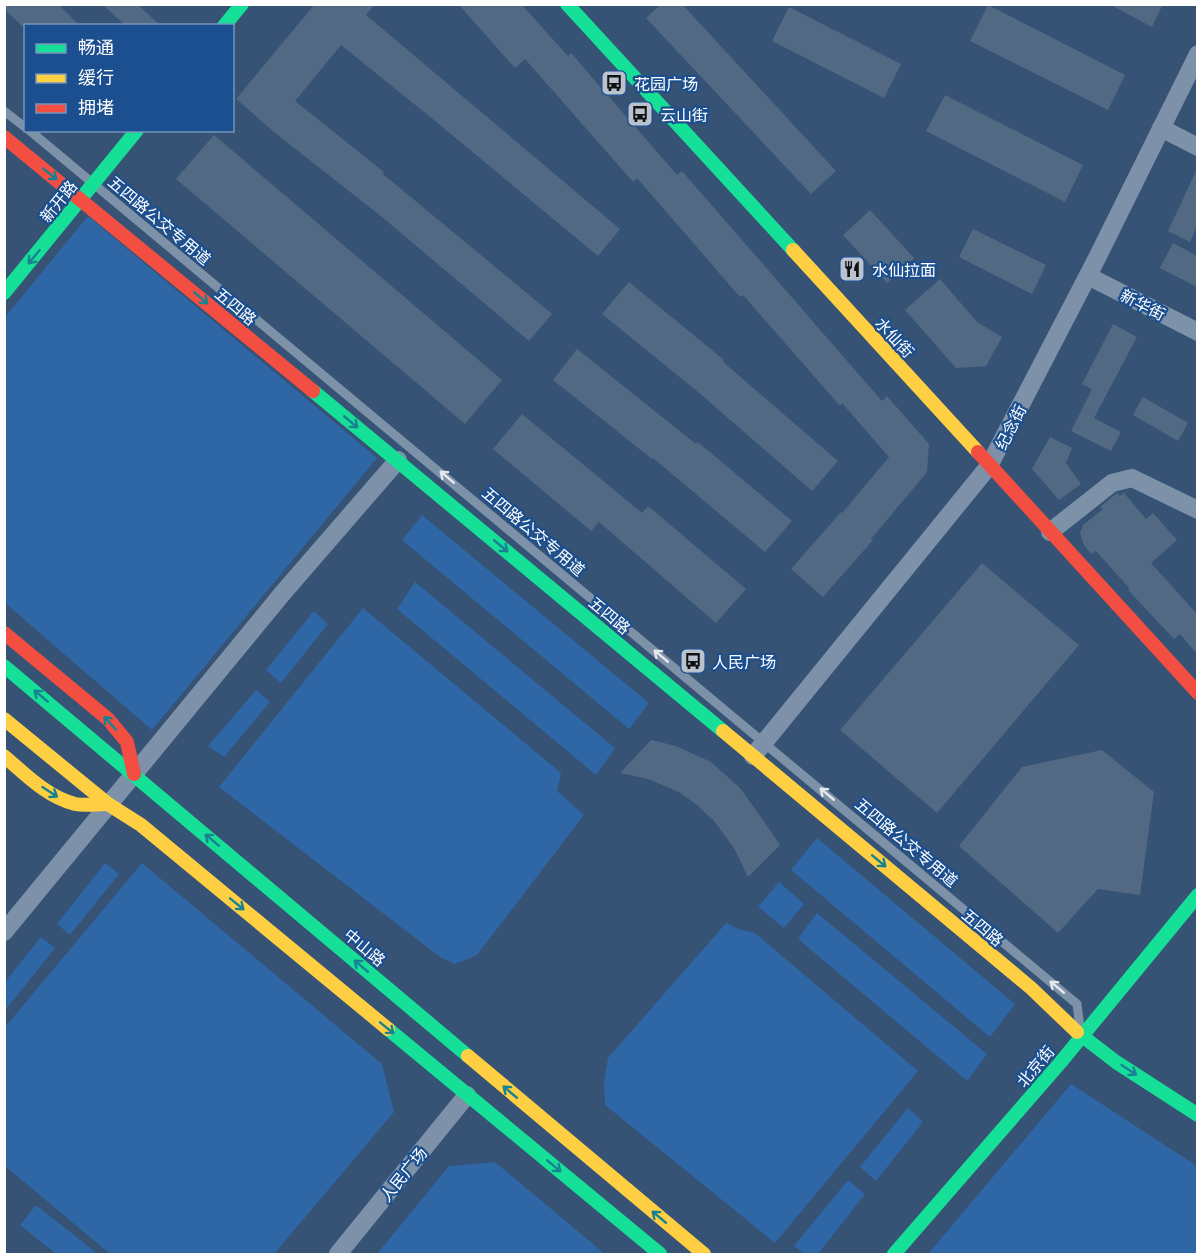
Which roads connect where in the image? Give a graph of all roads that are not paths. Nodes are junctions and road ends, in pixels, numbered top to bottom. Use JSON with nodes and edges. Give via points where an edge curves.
{"nodes":[{"id":1,"x":242,"y":4,"type":"edge"},
{"id":2,"x":567,"y":4,"type":"edge"},
{"id":3,"x":226,"y":24,"type":"edge"},
{"id":4,"x":1197,"y":54,"type":"edge"},
{"id":5,"x":4,"y":111,"type":"edge"},
{"id":6,"x":24,"y":127,"type":"edge"},
{"id":7,"x":1161,"y":128,"type":"junction"},
{"id":8,"x":31,"y":132,"type":"edge"},
{"id":9,"x":135,"y":132,"type":"edge"},
{"id":10,"x":4,"y":137,"type":"edge"},
{"id":11,"x":1197,"y":147,"type":"edge"},
{"id":12,"x":94,"y":184,"type":"junction"},
{"id":13,"x":81,"y":199,"type":"junction"},
{"id":14,"x":1088,"y":276,"type":"junction"},
{"id":15,"x":4,"y":293,"type":"edge"},
{"id":16,"x":1197,"y":332,"type":"edge"},
{"id":17,"x":398,"y":460,"type":"junction"},
{"id":18,"x":989,"y":466,"type":"junction"},
{"id":19,"x":1197,"y":510,"type":"edge"},
{"id":20,"x":1050,"y":532,"type":"junction"},
{"id":21,"x":4,"y":633,"type":"edge"},
{"id":22,"x":4,"y":666,"type":"edge"},
{"id":23,"x":1197,"y":693,"type":"edge"},
{"id":24,"x":4,"y":719,"type":"edge"},
{"id":25,"x":758,"y":749,"type":"junction"},
{"id":26,"x":4,"y":756,"type":"edge"},
{"id":27,"x":134,"y":774,"type":"junction"},
{"id":28,"x":108,"y":804,"type":"junction"},
{"id":29,"x":1197,"y":895,"type":"edge"},
{"id":30,"x":4,"y":932,"type":"edge"},
{"id":31,"x":1081,"y":1036,"type":"junction"},
{"id":32,"x":467,"y":1095,"type":"junction"},
{"id":33,"x":1197,"y":1115,"type":"edge"},
{"id":34,"x":338,"y":1254,"type":"edge"},
{"id":35,"x":660,"y":1254,"type":"edge"},
{"id":36,"x":704,"y":1254,"type":"edge"},
{"id":37,"x":894,"y":1254,"type":"edge"}],
"edges":[{"from":1,"to":3,"type":"main road"},
{"from":2,"to":18,"type":"main road","name":"水仙街"},
{"from":4,"to":7,"type":"street","name":"纪念街"},
{"from":5,"to":6,"type":"lane","name":"五四路公交专用道"},
{"from":7,"to":11,"type":"street"},
{"from":7,"to":14,"type":"street","name":"纪念街"},
{"from":8,"to":12,"type":"lane","name":"五四路公交专用道"},
{"from":9,"to":12,"type":"main road","name":"新开路"},
{"from":10,"to":13,"type":"main road","name":"五四路","one_way":true},
{"from":12,"to":13,"type":"main road","name":"新开路"},
{"from":25,"to":12,"type":"lane","name":"五四路公交专用道","one_way":true},
{"from":13,"to":15,"type":"main road","name":"新开路","one_way":true},
{"from":13,"to":17,"type":"main road","name":"五四路","one_way":true},
{"from":14,"to":16,"type":"street","name":"新华街"},
{"from":14,"to":18,"type":"street","name":"纪念街"},
{"from":17,"to":25,"type":"main road","name":"五四路","one_way":true},
{"from":17,"to":27,"type":"street"},
{"from":18,"to":20,"type":"main road","name":"水仙街"},
{"from":18,"to":25,"type":"street","name":"纪念街"},
{"from":19,"to":20,"type":"street","via":[[1132,478],[1112,483]]},
{"from":20,"to":23,"type":"main road","name":"水仙街"},
{"from":27,"to":21,"type":"main road","one_way":true,"via":[[127,742],[108,719]]},
{"from":27,"to":22,"type":"main road","name":"中山路","one_way":true},
{"from":24,"to":28,"type":"main road"},
{"from":25,"to":31,"type":"main road","name":"五四路","one_way":true},
{"from":31,"to":25,"type":"lane","name":"五四路公交专用道","one_way":true,"via":[[1077,1004]]},
{"from":26,"to":28,"type":"main road","one_way":true,"via":[[60,799],[76,805]]},
{"from":27,"to":28,"type":"street"},
{"from":36,"to":27,"type":"main road","name":"中山路","one_way":true},
{"from":28,"to":30,"type":"street"},
{"from":28,"to":32,"type":"main road","one_way":true,"via":[[141,825]]},
{"from":29,"to":31,"type":"main road","name":"北京街"},
{"from":31,"to":33,"type":"main road","name":"五四路","one_way":true},
{"from":31,"to":37,"type":"main road","name":"北京街"},
{"from":32,"to":34,"type":"street","name":"人民广场"},
{"from":32,"to":35,"type":"main road","one_way":true}]}
